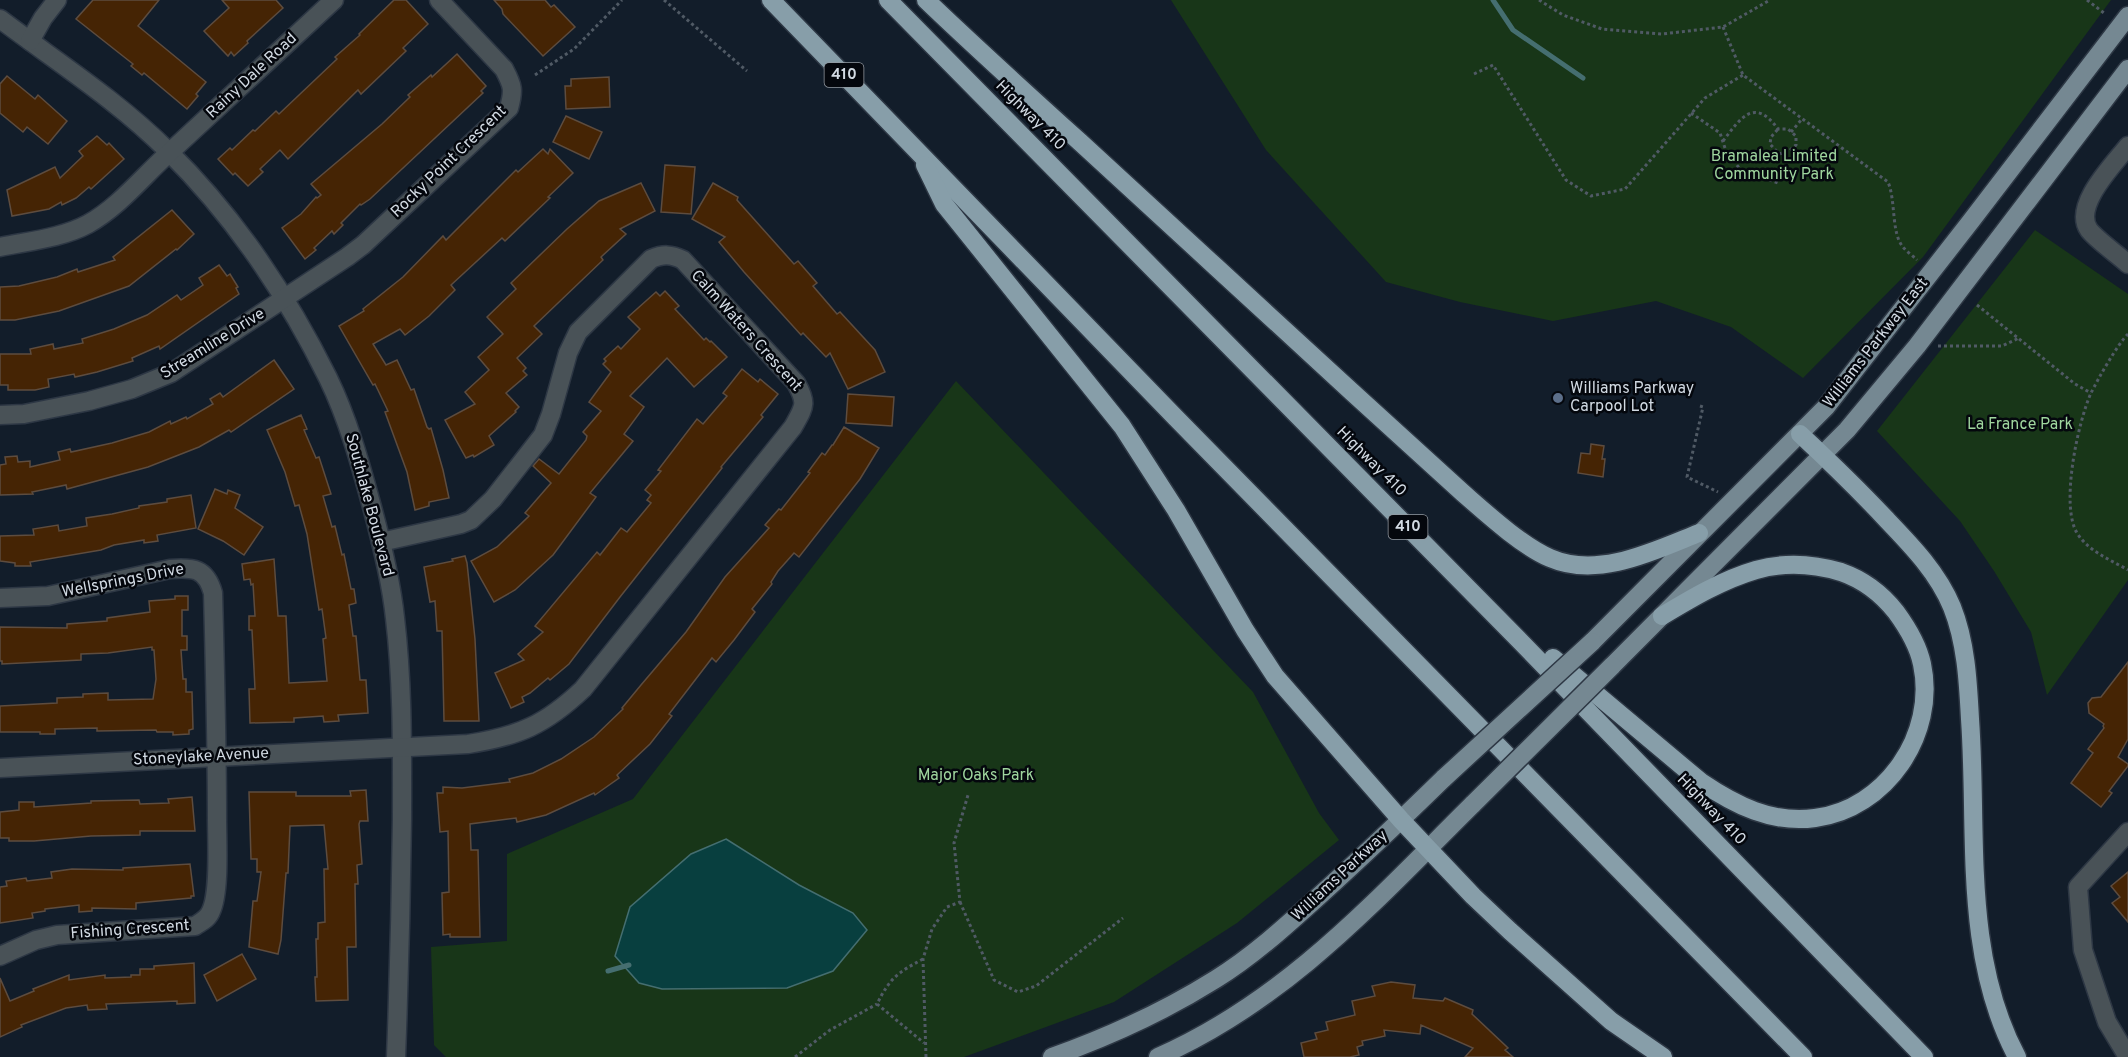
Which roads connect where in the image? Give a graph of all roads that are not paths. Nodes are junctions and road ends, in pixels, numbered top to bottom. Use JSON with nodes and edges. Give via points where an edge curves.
{"nodes":[{"id":1,"x":57,"y":0,"type":"edge"},
{"id":2,"x":334,"y":0,"type":"edge"},
{"id":3,"x":439,"y":0,"type":"edge"},
{"id":4,"x":771,"y":0,"type":"edge"},
{"id":5,"x":888,"y":0,"type":"edge"},
{"id":6,"x":926,"y":0,"type":"edge"},
{"id":7,"x":2128,"y":16,"type":"edge"},
{"id":8,"x":0,"y":19,"type":"edge"},
{"id":9,"x":30,"y":41,"type":"junction"},
{"id":10,"x":2128,"y":69,"type":"edge"},
{"id":11,"x":2128,"y":146,"type":"edge"},
{"id":12,"x":917,"y":150,"type":"junction"},
{"id":13,"x":169,"y":152,"type":"junction"},
{"id":14,"x":0,"y":247,"type":"edge"},
{"id":15,"x":2128,"y":264,"type":"edge"},
{"id":16,"x":284,"y":299,"type":"junction"},
{"id":17,"x":0,"y":415,"type":"edge"},
{"id":18,"x":1800,"y":434,"type":"junction"},
{"id":19,"x":1822,"y":455,"type":"junction"},
{"id":20,"x":1699,"y":533,"type":"junction"},
{"id":21,"x":381,"y":542,"type":"junction"},
{"id":22,"x":0,"y":598,"type":"edge"},
{"id":23,"x":1662,"y":616,"type":"junction"},
{"id":24,"x":1520,"y":641,"type":"junction"},
{"id":25,"x":1592,"y":642,"type":"joint"},
{"id":26,"x":402,"y":748,"type":"junction"},
{"id":27,"x":217,"y":756,"type":"junction"},
{"id":28,"x":0,"y":768,"type":"edge"},
{"id":29,"x":1401,"y":820,"type":"junction"},
{"id":30,"x":2128,"y":832,"type":"edge"},
{"id":31,"x":1428,"y":849,"type":"junction"},
{"id":32,"x":0,"y":956,"type":"edge"},
{"id":33,"x":396,"y":1057,"type":"edge"},
{"id":34,"x":1052,"y":1057,"type":"edge"},
{"id":35,"x":1158,"y":1057,"type":"edge"},
{"id":36,"x":1663,"y":1057,"type":"edge"},
{"id":37,"x":1803,"y":1057,"type":"edge"},
{"id":38,"x":1924,"y":1057,"type":"edge"},
{"id":39,"x":2017,"y":1057,"type":"edge"},
{"id":40,"x":2128,"y":1057,"type":"edge"}],
"edges":[{"from":1,"to":9,"type":"street"},
{"from":2,"to":13,"type":"street","name":"Rainy Dale Road"},
{"from":3,"to":16,"type":"street","name":"Rocky Point Crescent","via":[[504,69],[513,93],[509,108],[363,244]]},
{"from":4,"to":12,"type":"highway","number":"410"},
{"from":5,"to":24,"type":"highway","name":"Highway 410","number":"410"},
{"from":6,"to":20,"type":"highway","via":[[1406,442],[1515,536],[1549,558],[1594,566],[1655,550]]},
{"from":7,"to":18,"type":"main road","name":"Williams Parkway East","via":[[1864,359]]},
{"from":8,"to":9,"type":"street","name":"Southlake Boulevard"},
{"from":9,"to":13,"type":"street","name":"Southlake Boulevard","via":[[116,104]]},
{"from":10,"to":19,"type":"main road","name":"Williams Parkway East","via":[[1917,346]]},
{"from":11,"to":15,"type":"street","via":[[2093,191],[2084,213],[2089,229]]},
{"from":12,"to":29,"type":"highway","via":[[944,204],[1122,426],[1275,676]]},
{"from":12,"to":37,"type":"highway","number":"410"},
{"from":13,"to":14,"type":"street","name":"Rainy Dale Road","via":[[104,214],[65,233]]},
{"from":13,"to":16,"type":"street","name":"Southlake Boulevard","via":[[231,223]]},
{"from":16,"to":17,"type":"street","name":"Streamline Drive","via":[[153,381],[89,401]]},
{"from":16,"to":21,"type":"street","name":"Southlake Boulevard","via":[[329,380],[348,426]]},
{"from":18,"to":19,"type":"highway"},
{"from":18,"to":20,"type":"main road","name":"Williams Parkway East"},
{"from":19,"to":23,"type":"main road","name":"Williams Parkway East"},
{"from":19,"to":39,"type":"highway","via":[[1911,546],[1935,576],[1952,608],[1966,663],[1974,768],[1976,887],[1986,976],[1997,1015]]},
{"from":20,"to":25,"type":"main road","name":"Williams Parkway East"},
{"from":21,"to":26,"type":"street","name":"Southlake Boulevard","via":[[395,618]]},
{"from":21,"to":26,"type":"street","name":"Calm Waters Crescent","via":[[461,524],[493,500],[543,435],[578,332],[659,256],[684,260],[796,383],[804,397],[793,427],[583,689],[564,707],[521,733],[495,740]]},
{"from":22,"to":27,"type":"street","name":"Wellsprings Drive","via":[[48,596],[190,567],[201,573],[209,580],[213,593]]},
{"from":23,"to":24,"type":"highway","via":[[1728,580],[1777,566],[1815,566],[1854,576],[1869,585],[1906,625],[1922,663],[1920,720],[1902,763],[1885,784],[1843,811],[1794,819],[1748,809],[1701,782],[1551,656]]},
{"from":23,"to":31,"type":"main road","name":"Williams Parkway East","bridge":true},
{"from":24,"to":38,"type":"highway","name":"Highway 410","number":"410"},
{"from":25,"to":29,"type":"main road","name":"Williams Parkway","bridge":true},
{"from":26,"to":27,"type":"street","name":"Stoneylake Avenue"},
{"from":26,"to":33,"type":"street","name":"Southlake Boulevard"},
{"from":27,"to":28,"type":"street","name":"Stoneylake Avenue"},
{"from":27,"to":32,"type":"street","name":"Fishing Crescent","via":[[218,862],[214,903],[204,921],[176,929],[57,935]]},
{"from":29,"to":31,"type":"highway"},
{"from":29,"to":34,"type":"main road","name":"Williams Parkway","via":[[1279,932],[1217,979],[1158,1012]]},
{"from":30,"to":40,"type":"street","via":[[2078,887],[2083,950],[2107,1022]]},
{"from":31,"to":35,"type":"main road","via":[[1362,916],[1303,968],[1233,1017]]},
{"from":31,"to":36,"type":"highway","via":[[1509,931],[1602,1014]]}]}
